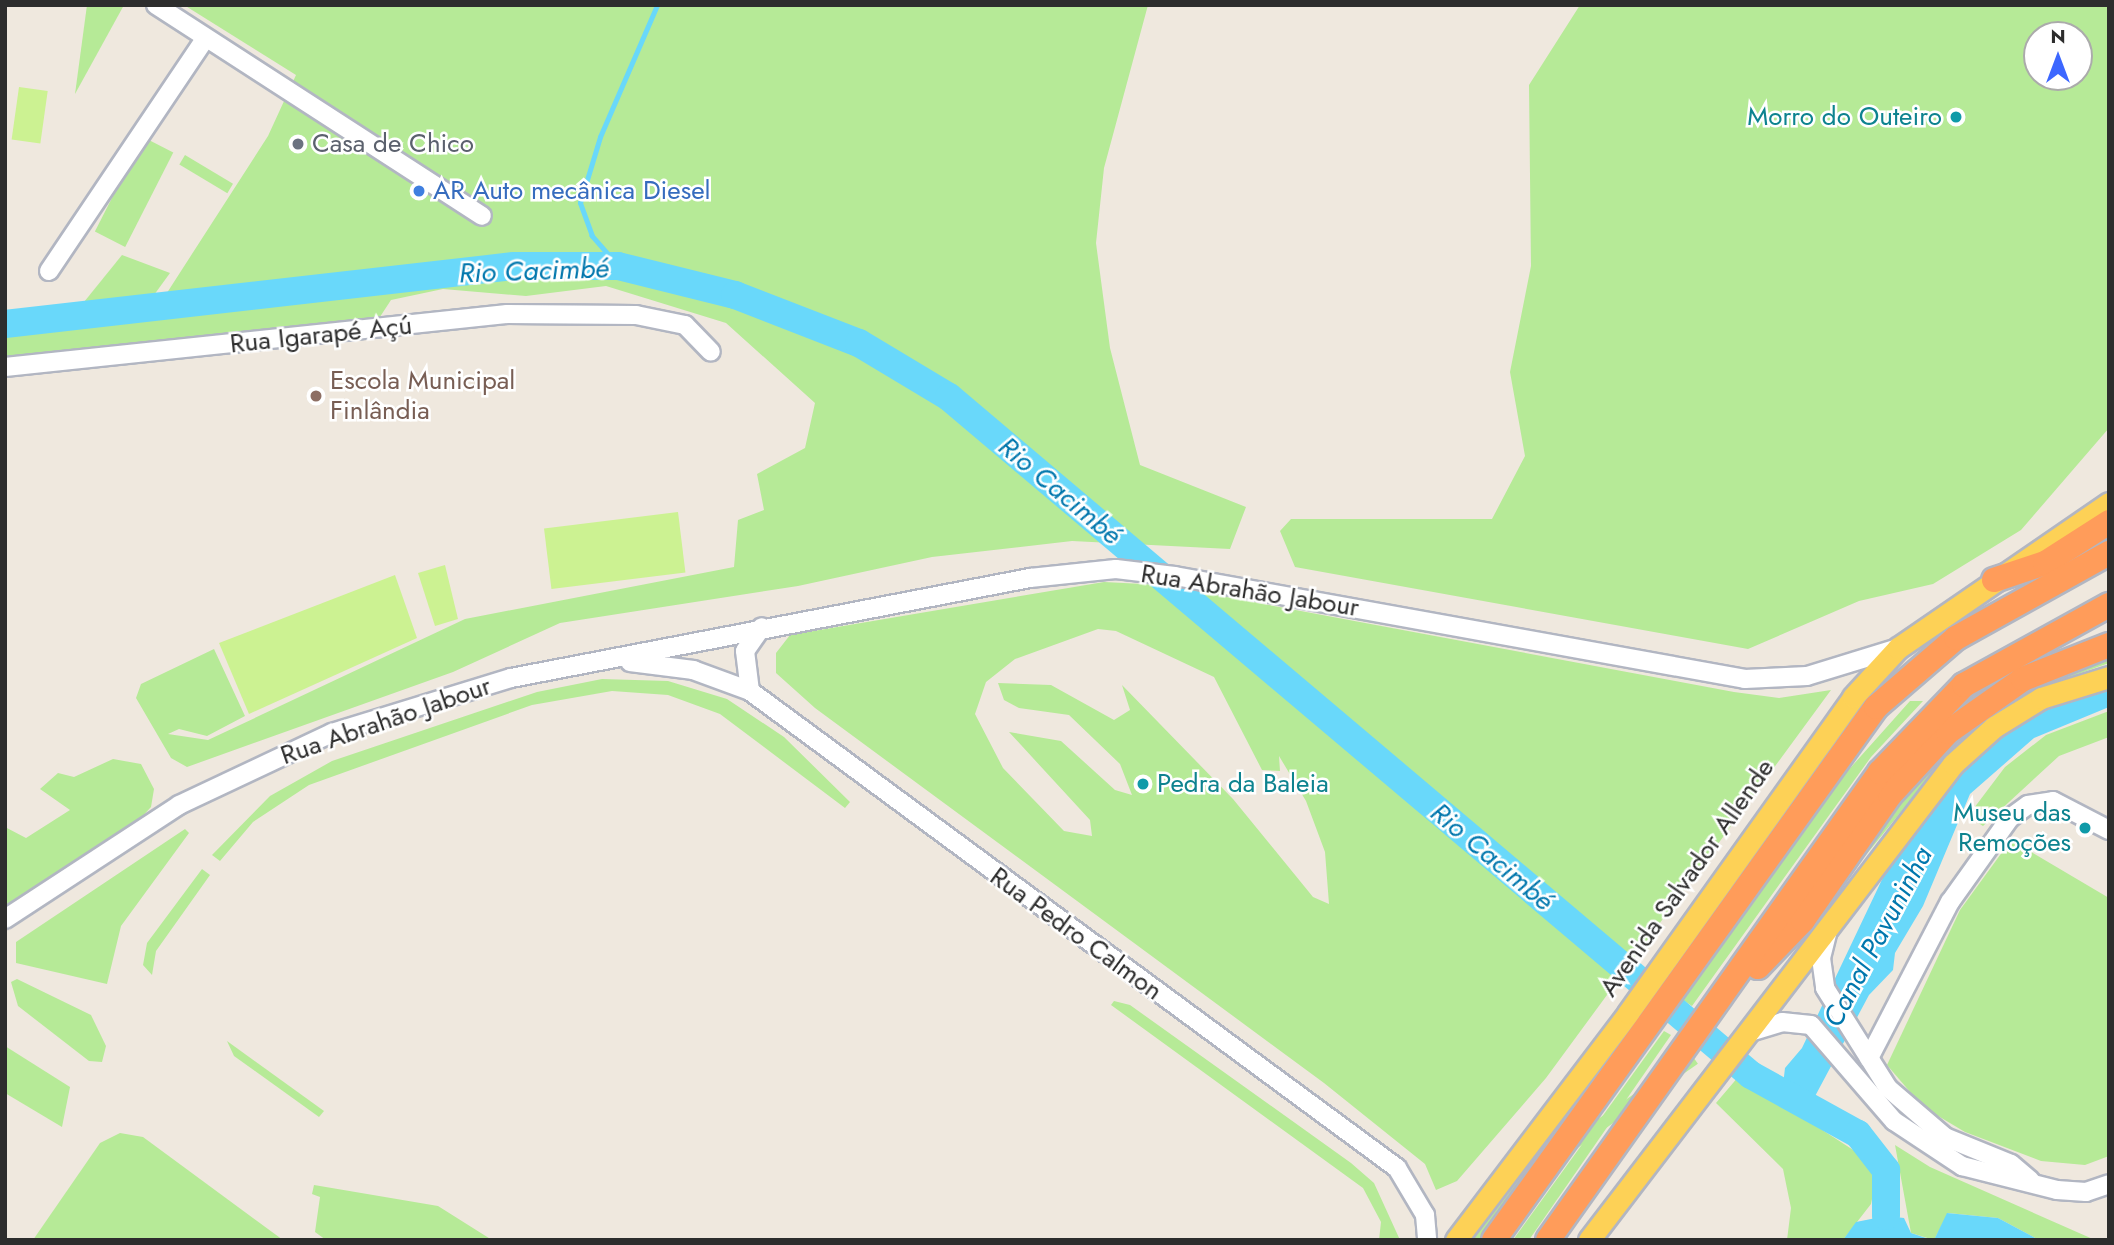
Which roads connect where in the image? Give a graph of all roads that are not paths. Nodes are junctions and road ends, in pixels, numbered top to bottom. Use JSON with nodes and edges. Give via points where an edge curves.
{"nodes":[{"id":1,"x":156,"y":5,"type":"edge"},
{"id":2,"x":203,"y":41,"type":"junction"},
{"id":3,"x":482,"y":216,"type":"dead end"},
{"id":4,"x":49,"y":271,"type":"dead end"},
{"id":5,"x":711,"y":352,"type":"dead end"},
{"id":6,"x":5,"y":367,"type":"edge"},
{"id":7,"x":2109,"y":503,"type":"edge"},
{"id":8,"x":2109,"y":522,"type":"edge"},
{"id":9,"x":2109,"y":553,"type":"edge"},
{"id":10,"x":1994,"y":580,"type":"junction"},
{"id":11,"x":2109,"y":605,"type":"edge"},
{"id":12,"x":762,"y":627,"type":"junction"},
{"id":13,"x":2109,"y":645,"type":"edge"},
{"id":14,"x":1898,"y":648,"type":"junction"},
{"id":15,"x":600,"y":661,"type":"junction"},
{"id":16,"x":2109,"y":677,"type":"edge"},
{"id":17,"x":750,"y":691,"type":"junction"},
{"id":18,"x":2109,"y":830,"type":"edge"},
{"id":19,"x":5,"y":919,"type":"edge"},
{"id":20,"x":1831,"y":920,"type":"junction"},
{"id":21,"x":1637,"y":1020,"type":"junction"},
{"id":22,"x":1705,"y":1022,"type":"junction"},
{"id":23,"x":1740,"y":1037,"type":"junction"},
{"id":24,"x":1868,"y":1058,"type":"junction"},
{"id":25,"x":2030,"y":1180,"type":"junction"},
{"id":26,"x":2109,"y":1184,"type":"edge"},
{"id":27,"x":1427,"y":1240,"type":"edge"},
{"id":28,"x":1455,"y":1240,"type":"edge"},
{"id":29,"x":1494,"y":1240,"type":"edge"},
{"id":30,"x":1548,"y":1240,"type":"edge"},
{"id":31,"x":1589,"y":1240,"type":"edge"}],
"edges":[{"from":1,"to":2,"type":"street"},
{"from":2,"to":3,"type":"street","via":[[353,128]]},
{"from":2,"to":4,"type":"street"},
{"from":5,"to":6,"type":"street","name":"Rua Igarapé Açú","via":[[685,325],[636,315],[507,314]]},
{"from":7,"to":10,"type":"main road","name":"Avenida Salvador Allende"},
{"from":8,"to":10,"type":"highway","via":[[2045,563]]},
{"from":9,"to":21,"type":"highway","name":"Avenida Salvador Allende","via":[[1994,614],[1906,677],[1847,741],[1673,990]]},
{"from":10,"to":14,"type":"main road","name":"Avenida Salvador Allende"},
{"from":11,"to":22,"type":"highway","via":[[1991,667],[1938,708],[1880,772]]},
{"from":12,"to":14,"type":"street","name":"Rua Abrahão Jabour","via":[[1030,578],[1116,569],[1745,680],[1807,676]]},
{"from":12,"to":15,"type":"street","name":"Rua Abrahão Jabour"},
{"from":12,"to":17,"type":"street","via":[[745,651]]},
{"from":13,"to":22,"type":"highway","via":[[2023,679],[1948,732],[1890,796],[1803,920]]},
{"from":14,"to":21,"type":"main road","name":"Avenida Salvador Allende","via":[[1853,697],[1652,975]]},
{"from":15,"to":17,"type":"street","name":"Rua Abrahão Jabour","via":[[693,670]]},
{"from":15,"to":19,"type":"street","name":"Rua Abrahão Jabour","via":[[511,678],[298,748],[134,831]]},
{"from":16,"to":20,"type":"main road","via":[[2041,698],[1994,727],[1954,764]]},
{"from":17,"to":27,"type":"street","name":"Rua Pedro Calmon","via":[[1397,1168],[1425,1215]]},
{"from":18,"to":24,"type":"street","via":[[2053,801],[2028,805],[2010,818],[1942,916]]},
{"from":20,"to":23,"type":"main road"},
{"from":20,"to":24,"type":"street","via":[[1821,958],[1825,988]]},
{"from":21,"to":28,"type":"main road","name":"Avenida Salvador Allende"},
{"from":21,"to":29,"type":"highway","name":"Avenida Salvador Allende"},
{"from":22,"to":30,"type":"highway"},
{"from":23,"to":25,"type":"street","via":[[1771,1024],[1808,1024],[1925,1146],[1987,1176]]},
{"from":23,"to":31,"type":"main road"},
{"from":24,"to":25,"type":"street","via":[[1901,1102],[1930,1127],[2011,1164]]},
{"from":25,"to":26,"type":"street","via":[[2057,1190],[2086,1192]]}]}
